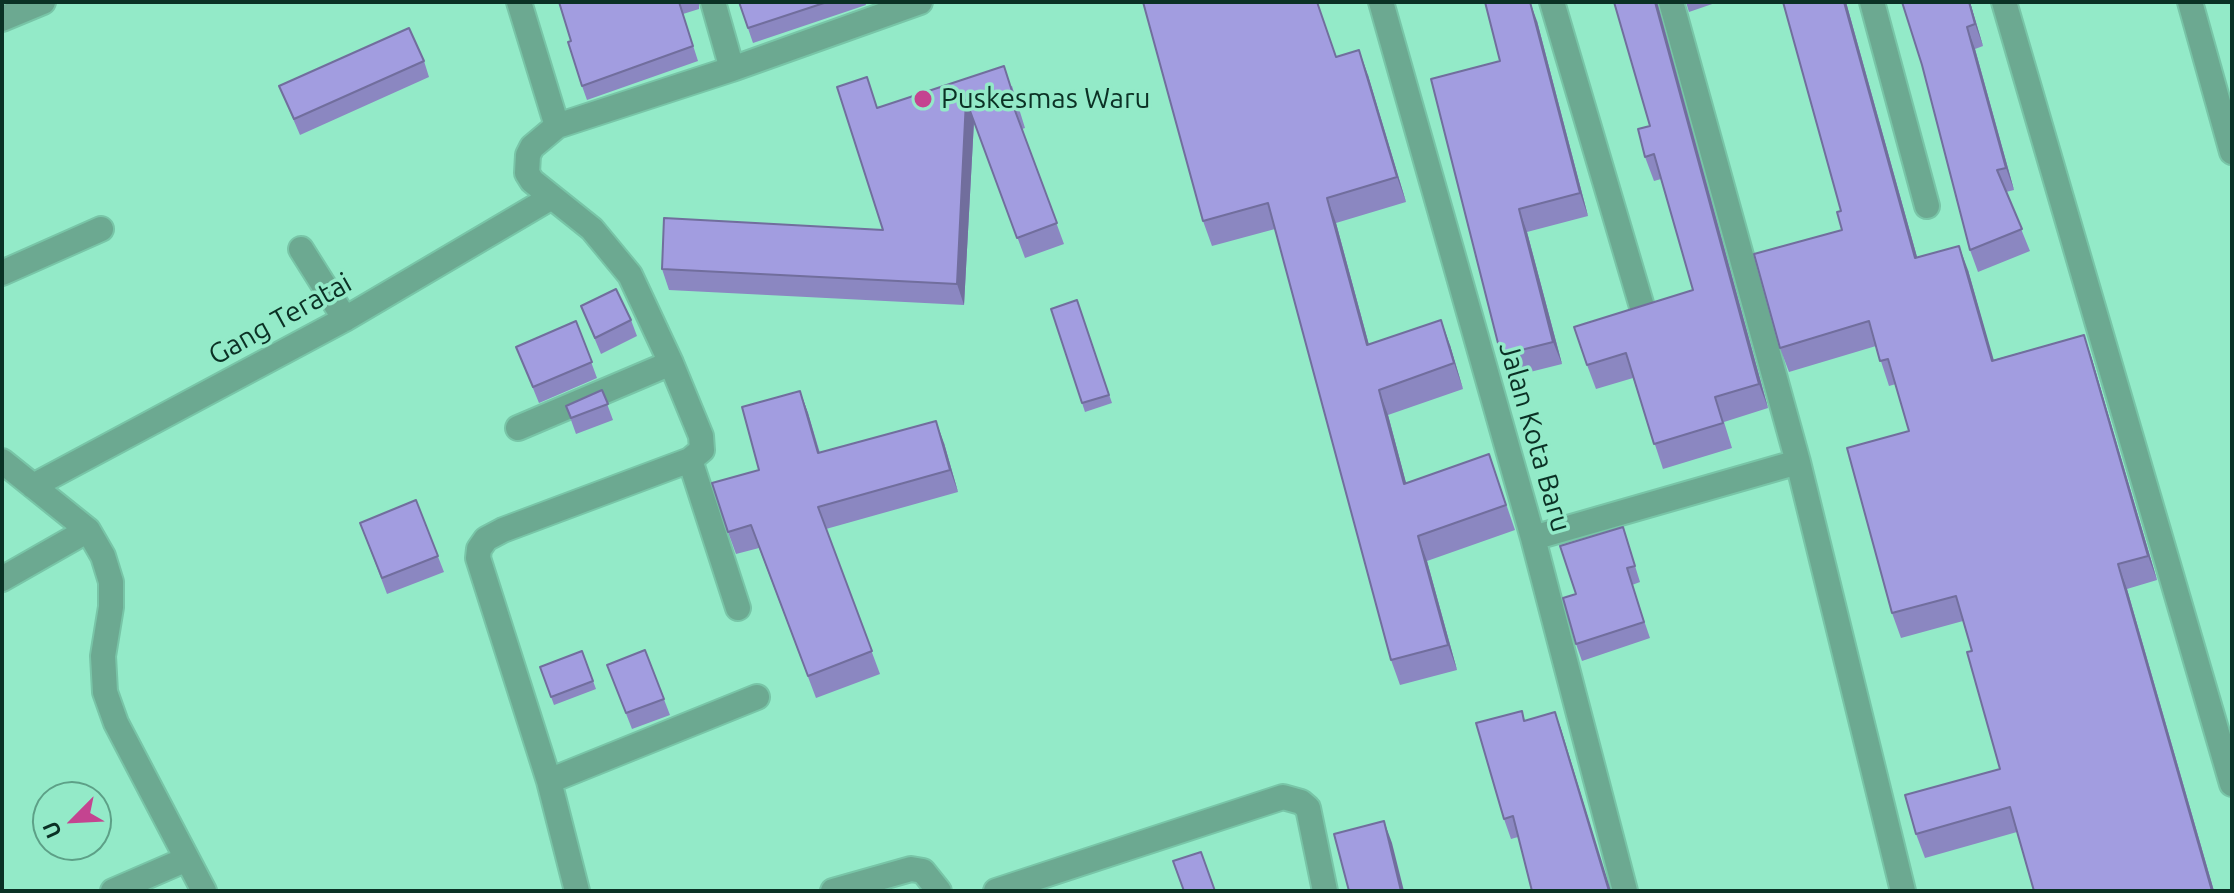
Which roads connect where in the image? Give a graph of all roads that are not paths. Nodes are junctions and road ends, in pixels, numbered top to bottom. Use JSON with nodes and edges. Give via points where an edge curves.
{"nodes":[{"id":1,"x":43,"y":2,"type":"edge"},
{"id":2,"x":519,"y":2,"type":"edge"},
{"id":3,"x":713,"y":2,"type":"edge"},
{"id":4,"x":920,"y":2,"type":"edge"},
{"id":5,"x":1381,"y":2,"type":"edge"},
{"id":6,"x":1552,"y":2,"type":"edge"},
{"id":7,"x":1671,"y":2,"type":"edge"},
{"id":8,"x":1872,"y":2,"type":"edge"},
{"id":9,"x":2004,"y":2,"type":"edge"},
{"id":10,"x":2190,"y":2,"type":"edge"},
{"id":11,"x":892,"y":6,"type":"edge"},
{"id":12,"x":2,"y":19,"type":"edge"},
{"id":13,"x":732,"y":69,"type":"junction"},
{"id":14,"x":557,"y":126,"type":"junction"},
{"id":15,"x":2232,"y":152,"type":"edge"},
{"id":16,"x":552,"y":197,"type":"junction"},
{"id":17,"x":1927,"y":206,"type":"dead end"},
{"id":18,"x":101,"y":229,"type":"dead end"},
{"id":19,"x":301,"y":249,"type":"dead end"},
{"id":20,"x":2,"y":273,"type":"edge"},
{"id":21,"x":1645,"y":317,"type":"edge"},
{"id":22,"x":345,"y":319,"type":"junction"},
{"id":23,"x":671,"y":363,"type":"junction"},
{"id":24,"x":518,"y":428,"type":"dead end"},
{"id":25,"x":690,"y":460,"type":"junction"},
{"id":26,"x":2,"y":461,"type":"edge"},
{"id":27,"x":1798,"y":462,"type":"junction"},
{"id":28,"x":33,"y":486,"type":"junction"},
{"id":29,"x":88,"y":530,"type":"junction"},
{"id":30,"x":1533,"y":538,"type":"junction"},
{"id":31,"x":2,"y":579,"type":"edge"},
{"id":32,"x":738,"y":608,"type":"dead end"},
{"id":33,"x":757,"y":697,"type":"dead end"},
{"id":34,"x":549,"y":781,"type":"junction"},
{"id":35,"x":2232,"y":784,"type":"edge"},
{"id":36,"x":187,"y":859,"type":"junction"},
{"id":37,"x":113,"y":891,"type":"edge"},
{"id":38,"x":204,"y":891,"type":"edge"},
{"id":39,"x":577,"y":891,"type":"edge"},
{"id":40,"x":833,"y":891,"type":"edge"},
{"id":41,"x":939,"y":891,"type":"edge"},
{"id":42,"x":996,"y":891,"type":"edge"},
{"id":43,"x":1325,"y":891,"type":"edge"},
{"id":44,"x":1625,"y":891,"type":"edge"},
{"id":45,"x":1903,"y":891,"type":"edge"}],
"edges":[{"from":1,"to":12,"type":"street"},
{"from":2,"to":14,"type":"street"},
{"from":3,"to":13,"type":"street"},
{"from":4,"to":11,"type":"street"},
{"from":5,"to":30,"type":"street","name":"Jalan Kota Baru"},
{"from":6,"to":21,"type":"street"},
{"from":7,"to":27,"type":"street"},
{"from":8,"to":17,"type":"street"},
{"from":9,"to":35,"type":"street"},
{"from":10,"to":15,"type":"street"},
{"from":11,"to":13,"type":"street"},
{"from":13,"to":14,"type":"street"},
{"from":14,"to":16,"type":"street","via":[[532,147],[526,162],[532,181]]},
{"from":16,"to":22,"type":"street","name":"Gang Teratai"},
{"from":16,"to":23,"type":"street","via":[[613,251],[630,275]]},
{"from":18,"to":20,"type":"street"},
{"from":19,"to":22,"type":"street"},
{"from":22,"to":28,"type":"street","name":"Gang Teratai"},
{"from":23,"to":24,"type":"street"},
{"from":23,"to":25,"type":"street","via":[[701,436],[702,450]]},
{"from":25,"to":32,"type":"street"},
{"from":25,"to":34,"type":"street","via":[[503,530],[479,549]]},
{"from":26,"to":28,"type":"street"},
{"from":27,"to":30,"type":"street"},
{"from":27,"to":45,"type":"street"},
{"from":28,"to":29,"type":"street"},
{"from":29,"to":31,"type":"street"},
{"from":29,"to":36,"type":"street","via":[[111,582],[105,692]]},
{"from":30,"to":44,"type":"street","name":"Jalan Kota Baru"},
{"from":33,"to":34,"type":"street"},
{"from":34,"to":39,"type":"street"},
{"from":36,"to":37,"type":"street"},
{"from":36,"to":38,"type":"street"},
{"from":40,"to":41,"type":"street","via":[[911,869],[923,871]]},
{"from":42,"to":43,"type":"street","via":[[1283,797],[1308,808]]}]}
